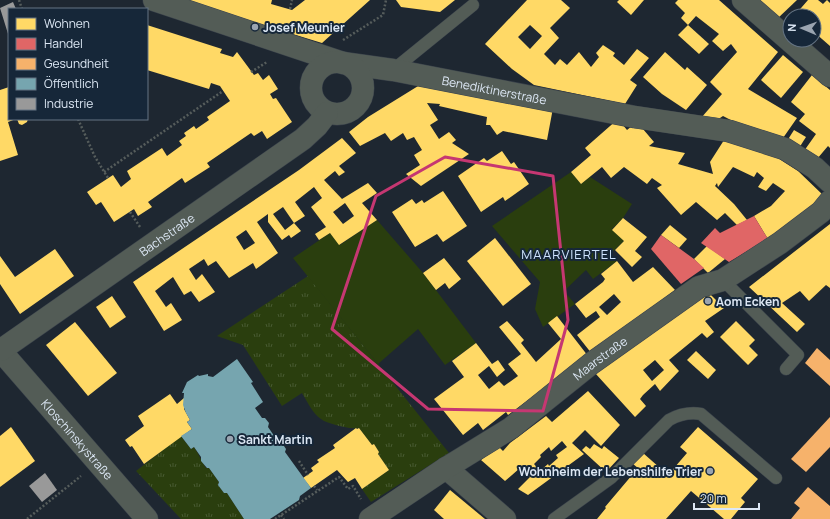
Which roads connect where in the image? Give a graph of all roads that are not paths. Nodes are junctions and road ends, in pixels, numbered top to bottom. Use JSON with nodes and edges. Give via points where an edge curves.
{"nodes":[{"id":1,"x":154,"y":0,"type":"edge"},
{"id":2,"x":743,"y":0,"type":"edge"},
{"id":3,"x":473,"y":6,"type":"dead end"},
{"id":4,"x":334,"y":60,"type":"junction"},
{"id":5,"x":393,"y":70,"type":"junction"},
{"id":6,"x":830,"y":76,"type":"edge"},
{"id":7,"x":327,"y":113,"type":"junction"},
{"id":8,"x":830,"y":182,"type":"edge"},
{"id":9,"x":830,"y":201,"type":"edge"},
{"id":10,"x":724,"y":280,"type":"junction"},
{"id":11,"x":2,"y":356,"type":"edge"},
{"id":12,"x":786,"y":369,"type":"dead end"},
{"id":13,"x":446,"y":468,"type":"junction"},
{"id":14,"x":776,"y":478,"type":"dead end"},
{"id":15,"x":366,"y":510,"type":"edge"},
{"id":16,"x":147,"y":519,"type":"edge"},
{"id":17,"x":505,"y":519,"type":"edge"},
{"id":18,"x":554,"y":519,"type":"edge"}],
"edges":[{"from":1,"to":4,"type":"street","name":"Benediktinerstraße"},
{"from":2,"to":6,"type":"street"},
{"from":3,"to":5,"type":"lane"},
{"from":4,"to":5,"type":"street","name":"Benediktinerstraße"},
{"from":4,"to":7,"type":"street","via":[[321,67],[311,82],[314,101]]},
{"from":4,"to":7,"type":"street","via":[[353,67],[360,76],[362,94],[358,104],[349,111],[339,114]]},
{"from":5,"to":8,"type":"street","name":"Benediktinerstraße","via":[[635,117],[729,131],[785,149],[815,168]]},
{"from":7,"to":11,"type":"street","name":"Bachstraße","via":[[303,139]]},
{"from":9,"to":10,"type":"street","name":"Maarstraße","via":[[797,231]]},
{"from":10,"to":12,"type":"lane","via":[[798,355]]},
{"from":10,"to":13,"type":"street","name":"Maarstraße","via":[[699,287],[592,364],[511,428]]},
{"from":11,"to":16,"type":"street","name":"Kloschinskystraße"},
{"from":13,"to":15,"type":"street","name":"Maarstraße"},
{"from":13,"to":17,"type":"street"},
{"from":14,"to":18,"type":"lane","via":[[701,414],[691,412],[669,420],[611,478]]}]}
